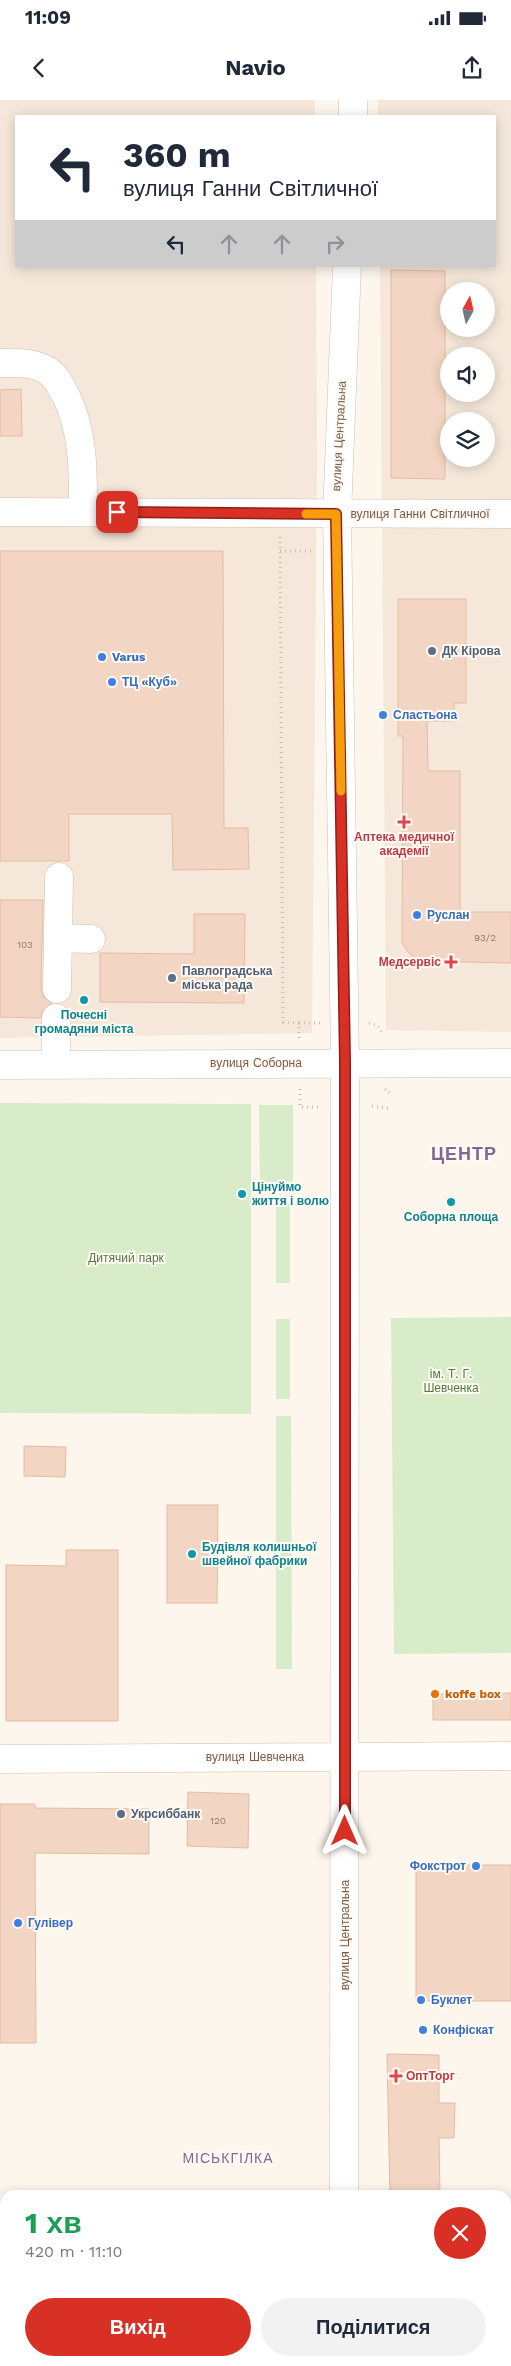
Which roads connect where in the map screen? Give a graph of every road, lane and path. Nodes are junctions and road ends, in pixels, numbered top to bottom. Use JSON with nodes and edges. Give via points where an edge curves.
{"nodes":[{"id":1,"x":353,"y":100,"type":"edge"},
{"id":2,"x":353,"y":115,"type":"edge"},
{"id":3,"x":347,"y":267,"type":"edge"},
{"id":4,"x":0,"y":363,"type":"edge"},
{"id":5,"x":0,"y":512,"type":"edge"},
{"id":6,"x":83,"y":512,"type":"junction"},
{"id":7,"x":336,"y":514,"type":"junction"},
{"id":8,"x":511,"y":514,"type":"edge"},
{"id":9,"x":280,"y":533,"type":"dead end"},
{"id":10,"x":280,"y":551,"type":"junction"},
{"id":11,"x":319,"y":551,"type":"dead end"},
{"id":12,"x":59,"y":877,"type":"dead end"},
{"id":13,"x":58,"y":938,"type":"junction"},
{"id":14,"x":91,"y":940,"type":"dead end"},
{"id":15,"x":57,"y":988,"type":"dead end"},
{"id":16,"x":56,"y":1018,"type":"dead end"},
{"id":17,"x":368,"y":1022,"type":"dead end"},
{"id":18,"x":300,"y":1023,"type":"junction"},
{"id":19,"x":323,"y":1023,"type":"dead end"},
{"id":20,"x":383,"y":1034,"type":"dead end"},
{"id":21,"x":299,"y":1038,"type":"dead end"},
{"id":22,"x":345,"y":1062,"type":"junction"},
{"id":23,"x":511,"y":1062,"type":"edge"},
{"id":24,"x":0,"y":1065,"type":"edge"},
{"id":25,"x":56,"y":1065,"type":"junction"},
{"id":26,"x":300,"y":1087,"type":"dead end"},
{"id":27,"x":321,"y":1106,"type":"dead end"},
{"id":28,"x":372,"y":1106,"type":"dead end"},
{"id":29,"x":391,"y":1109,"type":"dead end"},
{"id":30,"x":511,"y":1756,"type":"edge"},
{"id":31,"x":345,"y":1757,"type":"junction"},
{"id":32,"x":0,"y":1759,"type":"edge"},
{"id":33,"x":344,"y":2190,"type":"edge"}],
"edges":[{"from":1,"to":2,"type":"street"},
{"from":3,"to":7,"type":"street","name":"вулиця Центральна"},
{"from":4,"to":6,"type":"street","via":[[37,366],[58,381],[74,414],[80,438]]},
{"from":5,"to":6,"type":"street","name":"вулиця Ганни Світличної"},
{"from":6,"to":7,"type":"street","name":"вулиця Ганни Світличної"},
{"from":7,"to":8,"type":"street","name":"вулиця Ганни Світличної"},
{"from":7,"to":22,"type":"street","name":"вулиця Центральна"},
{"from":9,"to":10,"type":"path"},
{"from":10,"to":11,"type":"path"},
{"from":10,"to":18,"type":"path","via":[[283,1022]]},
{"from":12,"to":13,"type":"street"},
{"from":13,"to":14,"type":"street"},
{"from":13,"to":15,"type":"street"},
{"from":16,"to":25,"type":"street"},
{"from":17,"to":20,"type":"path","via":[[378,1026]]},
{"from":18,"to":19,"type":"path"},
{"from":18,"to":21,"type":"path"},
{"from":22,"to":23,"type":"street","name":"вулиця Соборна"},
{"from":22,"to":25,"type":"street","name":"вулиця Соборна"},
{"from":22,"to":31,"type":"street","name":"вулиця Центральна"},
{"from":24,"to":25,"type":"street","name":"вулиця Соборна"},
{"from":26,"to":27,"type":"path","via":[[300,1107]]},
{"from":28,"to":29,"type":"path"},
{"from":30,"to":31,"type":"street","name":"вулиця Шевченка"},
{"from":31,"to":32,"type":"street","name":"вулиця Шевченка"},
{"from":31,"to":33,"type":"street","name":"вулиця Центральна"}]}
